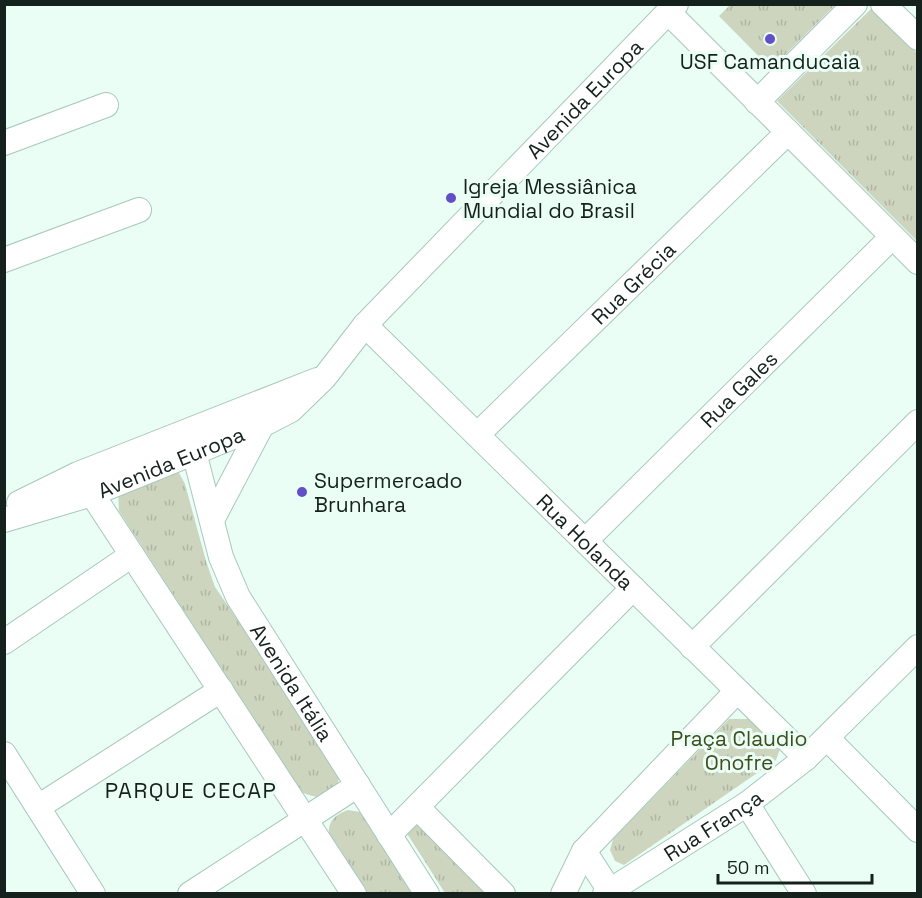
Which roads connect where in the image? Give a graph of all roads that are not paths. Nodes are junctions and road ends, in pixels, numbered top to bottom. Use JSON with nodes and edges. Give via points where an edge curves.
{"nodes":[{"id":1,"x":855,"y":4,"type":"edge"},
{"id":2,"x":883,"y":4,"type":"edge"},
{"id":3,"x":672,"y":8,"type":"edge"},
{"id":4,"x":918,"y":38,"type":"edge"},
{"id":5,"x":757,"y":102,"type":"junction"},
{"id":6,"x":106,"y":105,"type":"dead end"},
{"id":7,"x":788,"y":132,"type":"junction"},
{"id":8,"x":4,"y":143,"type":"edge"},
{"id":9,"x":139,"y":210,"type":"dead end"},
{"id":10,"x":892,"y":237,"type":"junction"},
{"id":11,"x":4,"y":260,"type":"edge"},
{"id":12,"x":918,"y":262,"type":"edge"},
{"id":13,"x":365,"y":325,"type":"junction"},
{"id":14,"x":324,"y":378,"type":"junction"},
{"id":15,"x":918,"y":422,"type":"edge"},
{"id":16,"x":262,"y":425,"type":"junction"},
{"id":17,"x":477,"y":435,"type":"junction"},
{"id":18,"x":175,"y":437,"type":"junction"},
{"id":19,"x":194,"y":452,"type":"junction"},
{"id":20,"x":128,"y":455,"type":"junction"},
{"id":21,"x":92,"y":494,"type":"junction"},
{"id":22,"x":4,"y":510,"type":"edge"},
{"id":23,"x":4,"y":520,"type":"edge"},
{"id":24,"x":212,"y":520,"type":"junction"},
{"id":25,"x":585,"y":541,"type":"junction"},
{"id":26,"x":132,"y":555,"type":"junction"},
{"id":27,"x":633,"y":588,"type":"junction"},
{"id":28,"x":4,"y":642,"type":"edge"},
{"id":29,"x":692,"y":646,"type":"junction"},
{"id":30,"x":918,"y":647,"type":"edge"},
{"id":31,"x":221,"y":690,"type":"junction"},
{"id":32,"x":737,"y":691,"type":"junction"},
{"id":33,"x":827,"y":738,"type":"junction"},
{"id":34,"x":4,"y":754,"type":"edge"},
{"id":35,"x":806,"y":758,"type":"junction"},
{"id":36,"x":358,"y":785,"type":"junction"},
{"id":37,"x":747,"y":804,"type":"junction"},
{"id":38,"x":38,"y":807,"type":"junction"},
{"id":39,"x":417,"y":807,"type":"junction"},
{"id":40,"x":305,"y":819,"type":"junction"},
{"id":41,"x":918,"y":830,"type":"edge"},
{"id":42,"x":389,"y":835,"type":"junction"},
{"id":43,"x":584,"y":851,"type":"junction"},
{"id":44,"x":609,"y":893,"type":"edge"},
{"id":45,"x":93,"y":894,"type":"edge"},
{"id":46,"x":190,"y":894,"type":"edge"},
{"id":47,"x":354,"y":894,"type":"edge"},
{"id":48,"x":427,"y":894,"type":"edge"},
{"id":49,"x":503,"y":894,"type":"edge"},
{"id":50,"x":562,"y":894,"type":"edge"},
{"id":51,"x":804,"y":894,"type":"edge"}],
"edges":[{"from":1,"to":5,"type":"street"},
{"from":2,"to":4,"type":"street"},
{"from":3,"to":5,"type":"street"},
{"from":3,"to":13,"type":"street","name":"Avenida Europa"},
{"from":5,"to":7,"type":"street"},
{"from":6,"to":8,"type":"street"},
{"from":7,"to":10,"type":"street"},
{"from":7,"to":17,"type":"street","name":"Rua Grécia"},
{"from":9,"to":11,"type":"street"},
{"from":10,"to":12,"type":"street"},
{"from":10,"to":25,"type":"street","name":"Rua Gales"},
{"from":13,"to":14,"type":"street","name":"Avenida Europa"},
{"from":13,"to":17,"type":"street","name":"Rua Holanda"},
{"from":14,"to":16,"type":"street","name":"Avenida Europa","via":[[291,410]]},
{"from":14,"to":18,"type":"street","name":"Avenida Europa"},
{"from":15,"to":29,"type":"street"},
{"from":16,"to":19,"type":"street","name":"Avenida Europa"},
{"from":16,"to":24,"type":"street"},
{"from":17,"to":25,"type":"street","name":"Rua Holanda"},
{"from":18,"to":19,"type":"street","via":[[188,443]]},
{"from":18,"to":20,"type":"street","name":"Avenida Europa"},
{"from":19,"to":21,"type":"street","name":"Avenida Europa"},
{"from":19,"to":24,"type":"street","name":"Avenida Itália"},
{"from":20,"to":21,"type":"street","via":[[96,479]]},
{"from":20,"to":22,"type":"street","name":"Avenida Europa"},
{"from":21,"to":23,"type":"street","name":"Avenida Europa"},
{"from":21,"to":26,"type":"street"},
{"from":24,"to":36,"type":"street","name":"Avenida Itália","via":[[238,597]]},
{"from":25,"to":27,"type":"street","name":"Rua Holanda"},
{"from":26,"to":28,"type":"street"},
{"from":26,"to":31,"type":"street"},
{"from":27,"to":29,"type":"street","name":"Rua Holanda"},
{"from":27,"to":39,"type":"street"},
{"from":29,"to":32,"type":"street","name":"Rua Holanda"},
{"from":30,"to":33,"type":"street","name":"Rua França"},
{"from":31,"to":38,"type":"street"},
{"from":31,"to":40,"type":"street"},
{"from":32,"to":35,"type":"street","name":"Rua Holanda"},
{"from":32,"to":43,"type":"street"},
{"from":33,"to":35,"type":"street","name":"Rua França"},
{"from":33,"to":41,"type":"street"},
{"from":34,"to":38,"type":"street"},
{"from":35,"to":37,"type":"street","name":"Rua França"},
{"from":36,"to":40,"type":"street"},
{"from":36,"to":42,"type":"street","name":"Avenida Itália"},
{"from":37,"to":44,"type":"street","name":"Rua França"},
{"from":37,"to":51,"type":"street"},
{"from":38,"to":45,"type":"street"},
{"from":39,"to":42,"type":"street"},
{"from":39,"to":49,"type":"street"},
{"from":40,"to":46,"type":"street"},
{"from":40,"to":47,"type":"street"},
{"from":42,"to":48,"type":"street","name":"Avenida Itália"},
{"from":43,"to":44,"type":"street"},
{"from":43,"to":50,"type":"street"}]}
